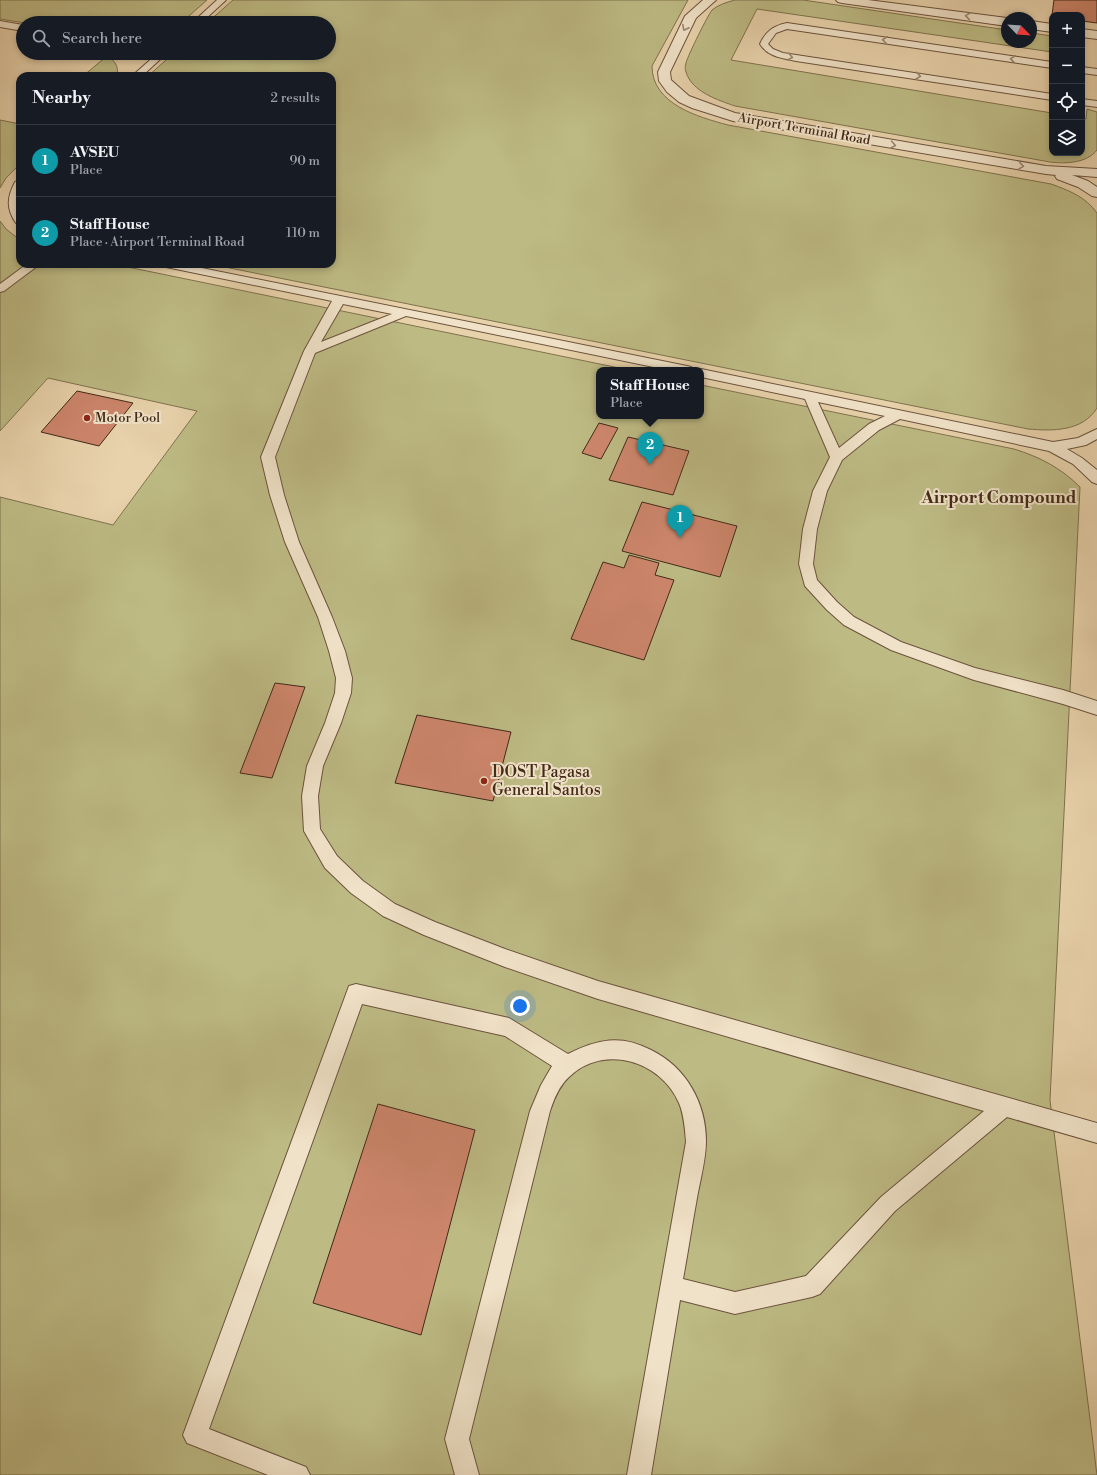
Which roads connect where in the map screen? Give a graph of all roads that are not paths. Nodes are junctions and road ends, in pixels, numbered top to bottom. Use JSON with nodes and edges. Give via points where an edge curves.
{"nodes":[{"id":1,"x":222,"y":0,"type":"edge"},
{"id":2,"x":843,"y":0,"type":"edge"},
{"id":3,"x":706,"y":1,"type":"edge"},
{"id":4,"x":204,"y":16,"type":"edge"},
{"id":5,"x":1001,"y":21,"type":"edge"},
{"id":6,"x":1,"y":25,"type":"edge"},
{"id":7,"x":1037,"y":26,"type":"edge"},
{"id":8,"x":16,"y":27,"type":"edge"},
{"id":9,"x":1049,"y":28,"type":"edge"},
{"id":10,"x":1085,"y":33,"type":"edge"},
{"id":11,"x":1097,"y":35,"type":"edge"},
{"id":12,"x":151,"y":60,"type":"edge"},
{"id":13,"x":1049,"y":65,"type":"edge"},
{"id":14,"x":1085,"y":70,"type":"edge"},
{"id":15,"x":140,"y":72,"type":"edge"},
{"id":16,"x":1097,"y":72,"type":"edge"},
{"id":17,"x":1049,"y":97,"type":"edge"},
{"id":18,"x":1085,"y":102,"type":"edge"},
{"id":19,"x":1097,"y":104,"type":"edge"},
{"id":20,"x":1046,"y":170,"type":"junction"},
{"id":21,"x":1097,"y":173,"type":"edge"},
{"id":22,"x":16,"y":190,"type":"edge"},
{"id":23,"x":1097,"y":193,"type":"edge"},
{"id":24,"x":9,"y":208,"type":"edge"},
{"id":25,"x":16,"y":216,"type":"edge"},
{"id":26,"x":29,"y":268,"type":"edge"},
{"id":27,"x":185,"y":268,"type":"edge"},
{"id":28,"x":0,"y":289,"type":"edge"},
{"id":29,"x":339,"y":300,"type":"junction"},
{"id":30,"x":404,"y":313,"type":"junction"},
{"id":31,"x":310,"y":350,"type":"junction"},
{"id":32,"x":672,"y":367,"type":"edge"},
{"id":33,"x":704,"y":374,"type":"edge"},
{"id":34,"x":810,"y":397,"type":"junction"},
{"id":35,"x":898,"y":415,"type":"junction"},
{"id":36,"x":1097,"y":433,"type":"edge"},
{"id":37,"x":1053,"y":447,"type":"junction"},
{"id":38,"x":837,"y":457,"type":"junction"},
{"id":39,"x":1097,"y":479,"type":"edge"},
{"id":40,"x":1097,"y":708,"type":"edge"},
{"id":41,"x":567,"y":1066,"type":"junction"},
{"id":42,"x":1004,"y":1107,"type":"junction"},
{"id":43,"x":1097,"y":1133,"type":"edge"},
{"id":44,"x":671,"y":1287,"type":"junction"},
{"id":45,"x":298,"y":1475,"type":"edge"},
{"id":46,"x":467,"y":1475,"type":"edge"},
{"id":47,"x":639,"y":1475,"type":"edge"}],
"edges":[{"from":1,"to":4,"type":"lane"},
{"from":5,"to":2,"type":"street","one_way":true},
{"from":3,"to":20,"type":"street","name":"Airport Terminal Road","one_way":true,"via":[[691,16],[664,72],[665,81],[672,89],[697,106],[733,117]]},
{"from":6,"to":8,"type":"lane"},
{"from":7,"to":9,"type":"street"},
{"from":10,"to":11,"type":"street"},
{"from":12,"to":15,"type":"lane"},
{"from":13,"to":17,"type":"lane","one_way":true,"via":[[787,26],[770,32],[764,44],[774,52],[796,58]]},
{"from":14,"to":16,"type":"lane"},
{"from":18,"to":19,"type":"lane"},
{"from":20,"to":21,"type":"street","name":"Airport Terminal Road"},
{"from":20,"to":23,"type":"street","name":"Airport Terminal Road","via":[[1082,184]]},
{"from":22,"to":24,"type":"lane"},
{"from":24,"to":25,"type":"lane"},
{"from":26,"to":28,"type":"lane"},
{"from":27,"to":29,"type":"lane"},
{"from":29,"to":30,"type":"lane"},
{"from":29,"to":31,"type":"lane"},
{"from":30,"to":31,"type":"lane"},
{"from":30,"to":32,"type":"lane"},
{"from":31,"to":42,"type":"lane","via":[[268,457],[292,542],[325,618],[344,678],[333,723],[315,766],[310,796],[312,831],[331,862],[357,887],[389,910],[505,958],[598,990]]},
{"from":33,"to":34,"type":"lane"},
{"from":34,"to":35,"type":"lane"},
{"from":34,"to":38,"type":"lane"},
{"from":35,"to":37,"type":"lane"},
{"from":35,"to":38,"type":"lane","via":[[874,427]]},
{"from":36,"to":37,"type":"lane","via":[[1081,442]]},
{"from":37,"to":39,"type":"lane","via":[[1071,456]]},
{"from":38,"to":40,"type":"lane","via":[[820,491],[814,510],[806,564],[810,582],[832,606],[849,621],[903,648],[974,674]]},
{"from":41,"to":44,"type":"lane","via":[[590,1053],[615,1048],[640,1054],[663,1066],[682,1087],[693,1114],[696,1142]]},
{"from":41,"to":45,"type":"lane","via":[[509,1027],[356,993],[195,1435]]},
{"from":41,"to":46,"type":"lane","via":[[550,1086],[540,1111],[458,1439]]},
{"from":42,"to":43,"type":"lane"},
{"from":42,"to":44,"type":"lane","via":[[888,1204],[812,1286],[735,1304]]},
{"from":44,"to":47,"type":"lane"}]}
